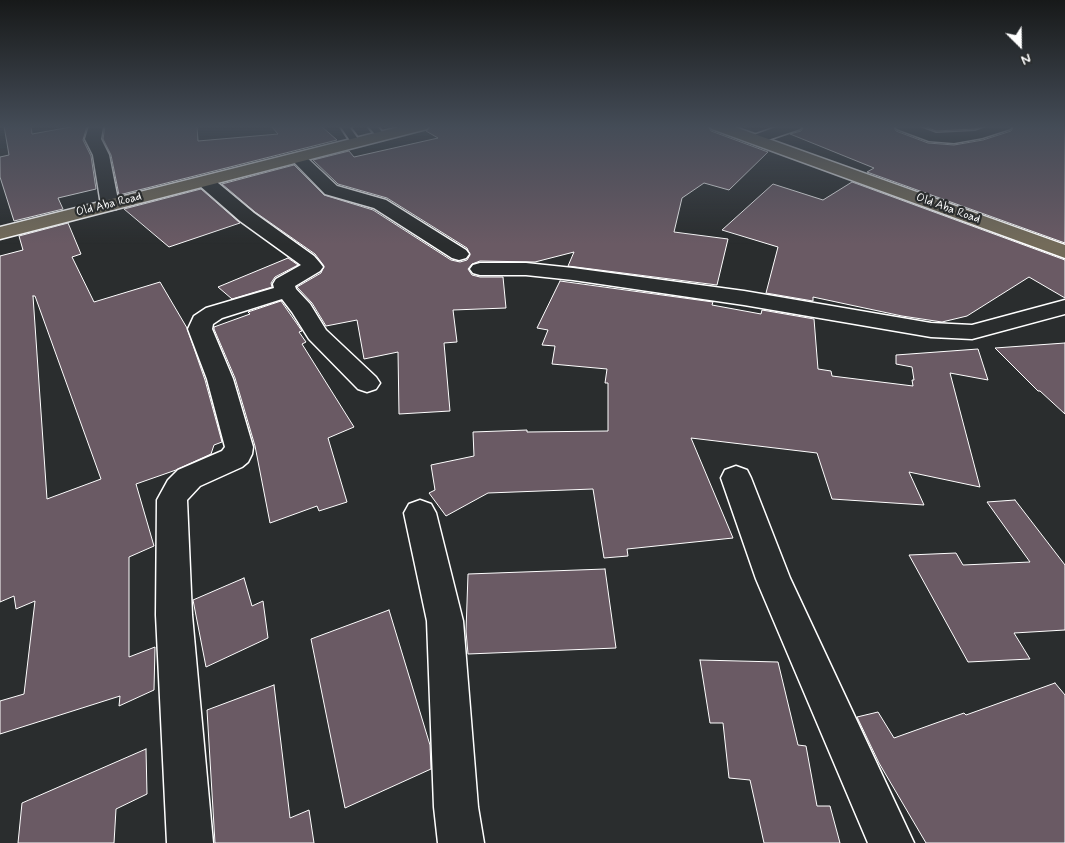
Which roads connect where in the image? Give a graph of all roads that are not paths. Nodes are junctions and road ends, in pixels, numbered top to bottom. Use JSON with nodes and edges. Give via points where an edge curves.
{"nodes":[{"id":1,"x":103,"y":165,"type":"edge"},
{"id":2,"x":270,"y":165,"type":"edge"},
{"id":3,"x":306,"y":165,"type":"edge"},
{"id":4,"x":828,"y":165,"type":"edge"},
{"id":5,"x":206,"y":182,"type":"junction"},
{"id":6,"x":110,"y":205,"type":"junction"},
{"id":7,"x":0,"y":233,"type":"edge"},
{"id":8,"x":1065,"y":252,"type":"edge"},
{"id":9,"x":459,"y":254,"type":"dead end"},
{"id":10,"x":480,"y":269,"type":"dead end"},
{"id":11,"x":286,"y":291,"type":"junction"},
{"id":12,"x":1065,"y":307,"type":"edge"},
{"id":13,"x":1040,"y":314,"type":"junction"},
{"id":14,"x":1065,"y":329,"type":"edge"},
{"id":15,"x":367,"y":383,"type":"dead end"},
{"id":16,"x":736,"y":478,"type":"dead end"},
{"id":17,"x":420,"y":512,"type":"dead end"},
{"id":18,"x":190,"y":843,"type":"edge"},
{"id":19,"x":461,"y":843,"type":"edge"},
{"id":20,"x":891,"y":843,"type":"edge"}],
"edges":[{"from":1,"to":6,"type":"street"},
{"from":2,"to":5,"type":"main road","name":"Old Aba Road"},
{"from":3,"to":9,"type":"street","via":[[331,190],[380,204]]},
{"from":4,"to":8,"type":"main road","name":"Old Aba Road"},
{"from":5,"to":6,"type":"main road","name":"Old Aba Road"},
{"from":5,"to":11,"type":"street","via":[[313,267],[284,284]]},
{"from":6,"to":7,"type":"main road","name":"Old Aba Road"},
{"from":10,"to":13,"type":"street","via":[[573,274],[744,298],[931,330],[972,332]]},
{"from":11,"to":15,"type":"street","via":[[317,334]]},
{"from":11,"to":18,"type":"street","via":[[214,313],[202,321],[200,329],[220,379],[238,454],[189,478],[172,500],[174,615]]},
{"from":12,"to":13,"type":"street"},
{"from":13,"to":14,"type":"street"},
{"from":16,"to":20,"type":"street","via":[[773,579]]},
{"from":17,"to":19,"type":"street","via":[[445,621]]}]}
